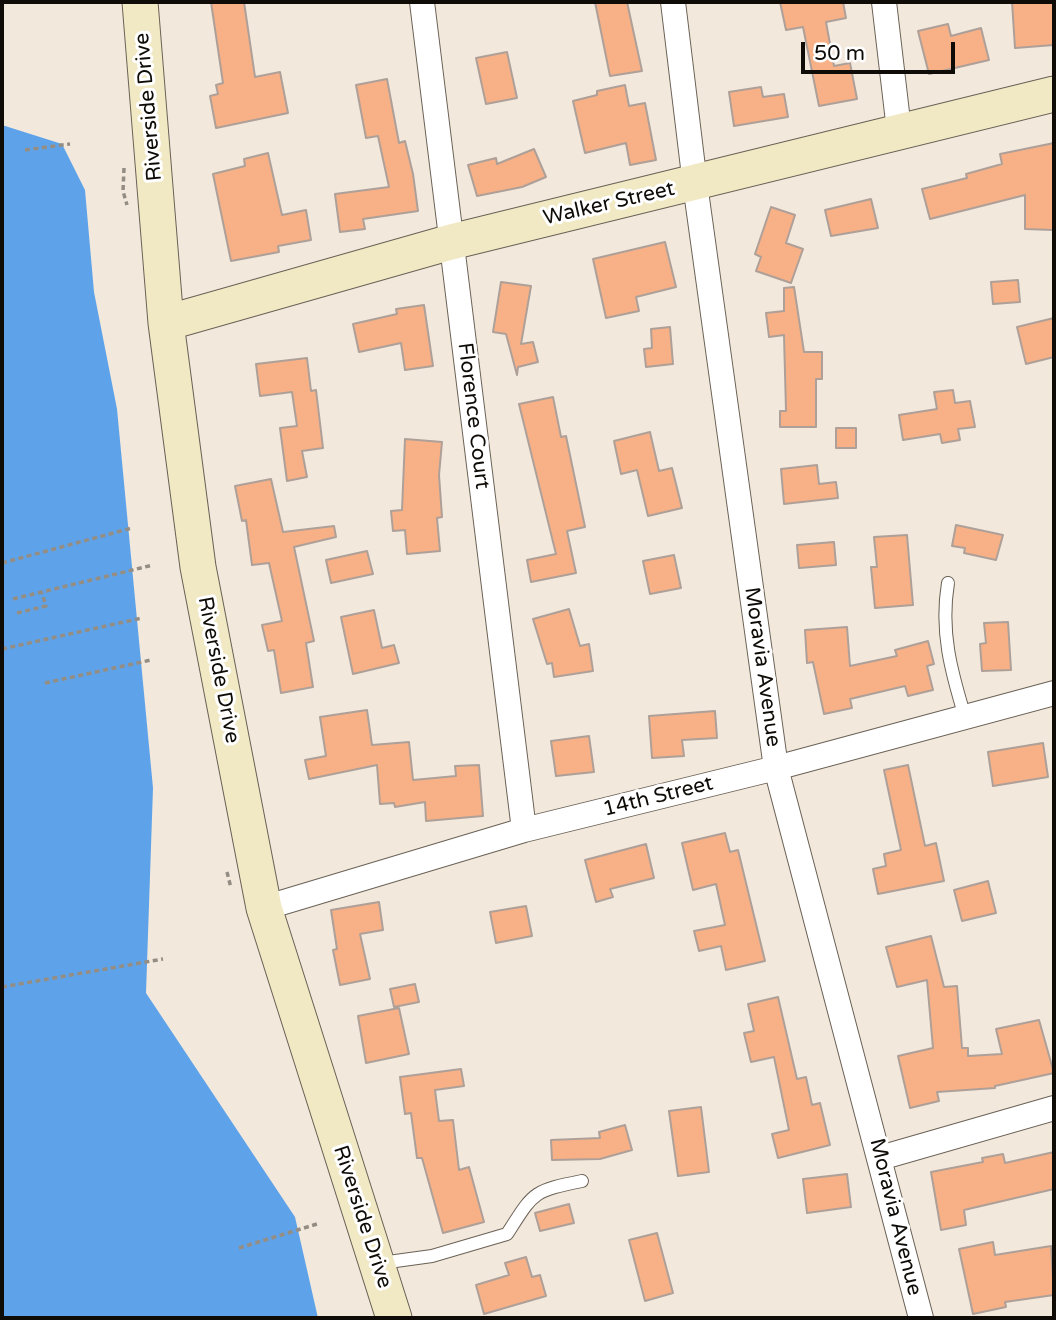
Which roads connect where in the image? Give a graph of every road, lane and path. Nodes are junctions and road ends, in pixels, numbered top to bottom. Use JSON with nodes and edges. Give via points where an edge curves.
{"nodes":[{"id":1,"x":140,"y":2,"type":"edge"},
{"id":2,"x":422,"y":2,"type":"edge"},
{"id":3,"x":673,"y":2,"type":"edge"},
{"id":4,"x":884,"y":2,"type":"edge"},
{"id":5,"x":1054,"y":94,"type":"edge"},
{"id":6,"x":899,"y":130,"type":"junction"},
{"id":7,"x":70,"y":144,"type":"dead end"},
{"id":8,"x":25,"y":150,"type":"dead end"},
{"id":9,"x":695,"y":184,"type":"junction"},
{"id":10,"x":451,"y":242,"type":"junction"},
{"id":11,"x":166,"y":323,"type":"junction"},
{"id":12,"x":132,"y":528,"type":"dead end"},
{"id":13,"x":2,"y":563,"type":"edge"},
{"id":14,"x":153,"y":565,"type":"dead end"},
{"id":15,"x":948,"y":583,"type":"dead end"},
{"id":16,"x":42,"y":592,"type":"junction"},
{"id":17,"x":13,"y":599,"type":"dead end"},
{"id":18,"x":17,"y":613,"type":"dead end"},
{"id":19,"x":142,"y":618,"type":"dead end"},
{"id":20,"x":2,"y":649,"type":"edge"},
{"id":21,"x":151,"y":660,"type":"dead end"},
{"id":22,"x":45,"y":683,"type":"dead end"},
{"id":23,"x":1054,"y":693,"type":"edge"},
{"id":24,"x":965,"y":717,"type":"junction"},
{"id":25,"x":776,"y":768,"type":"junction"},
{"id":26,"x":524,"y":830,"type":"junction"},
{"id":27,"x":264,"y":908,"type":"junction"},
{"id":28,"x":163,"y":959,"type":"dead end"},
{"id":29,"x":2,"y":987,"type":"edge"},
{"id":30,"x":1054,"y":1108,"type":"edge"},
{"id":31,"x":880,"y":1158,"type":"junction"},
{"id":32,"x":582,"y":1181,"type":"dead end"},
{"id":33,"x":317,"y":1224,"type":"dead end"},
{"id":34,"x":239,"y":1248,"type":"dead end"},
{"id":35,"x":377,"y":1264,"type":"junction"},
{"id":36,"x":394,"y":1318,"type":"edge"},
{"id":37,"x":921,"y":1318,"type":"edge"}],
"edges":[{"from":1,"to":11,"type":"street","name":"Riverside Drive"},
{"from":2,"to":10,"type":"street","name":"Florence Court"},
{"from":3,"to":9,"type":"street","name":"Moravia Avenue"},
{"from":4,"to":6,"type":"street"},
{"from":5,"to":6,"type":"street","name":"Walker Street"},
{"from":6,"to":9,"type":"street","name":"Walker Street"},
{"from":7,"to":8,"type":"path"},
{"from":9,"to":10,"type":"street","name":"Walker Street"},
{"from":9,"to":25,"type":"street","name":"Moravia Avenue"},
{"from":10,"to":11,"type":"street","name":"Walker Street"},
{"from":10,"to":26,"type":"street","name":"Florence Court"},
{"from":11,"to":27,"type":"street","name":"Riverside Drive","via":[[198,566]]},
{"from":12,"to":13,"type":"path"},
{"from":14,"to":16,"type":"path"},
{"from":15,"to":24,"type":"lane","via":[[945,643]]},
{"from":16,"to":17,"type":"path"},
{"from":16,"to":18,"type":"path","via":[[46,606]]},
{"from":19,"to":20,"type":"path"},
{"from":21,"to":22,"type":"path"},
{"from":23,"to":24,"type":"street","name":"14th Street"},
{"from":24,"to":25,"type":"street","name":"14th Street"},
{"from":25,"to":26,"type":"street","name":"14th Street"},
{"from":25,"to":31,"type":"street","name":"Moravia Avenue"},
{"from":26,"to":27,"type":"street","name":"14th Street"},
{"from":27,"to":35,"type":"street","name":"Riverside Drive"},
{"from":28,"to":29,"type":"path"},
{"from":30,"to":31,"type":"street"},
{"from":31,"to":37,"type":"street","name":"Moravia Avenue"},
{"from":32,"to":35,"type":"lane","via":[[543,1189],[529,1199],[507,1234],[432,1256]]},
{"from":33,"to":34,"type":"path"},
{"from":35,"to":36,"type":"street","name":"Riverside Drive"}]}
